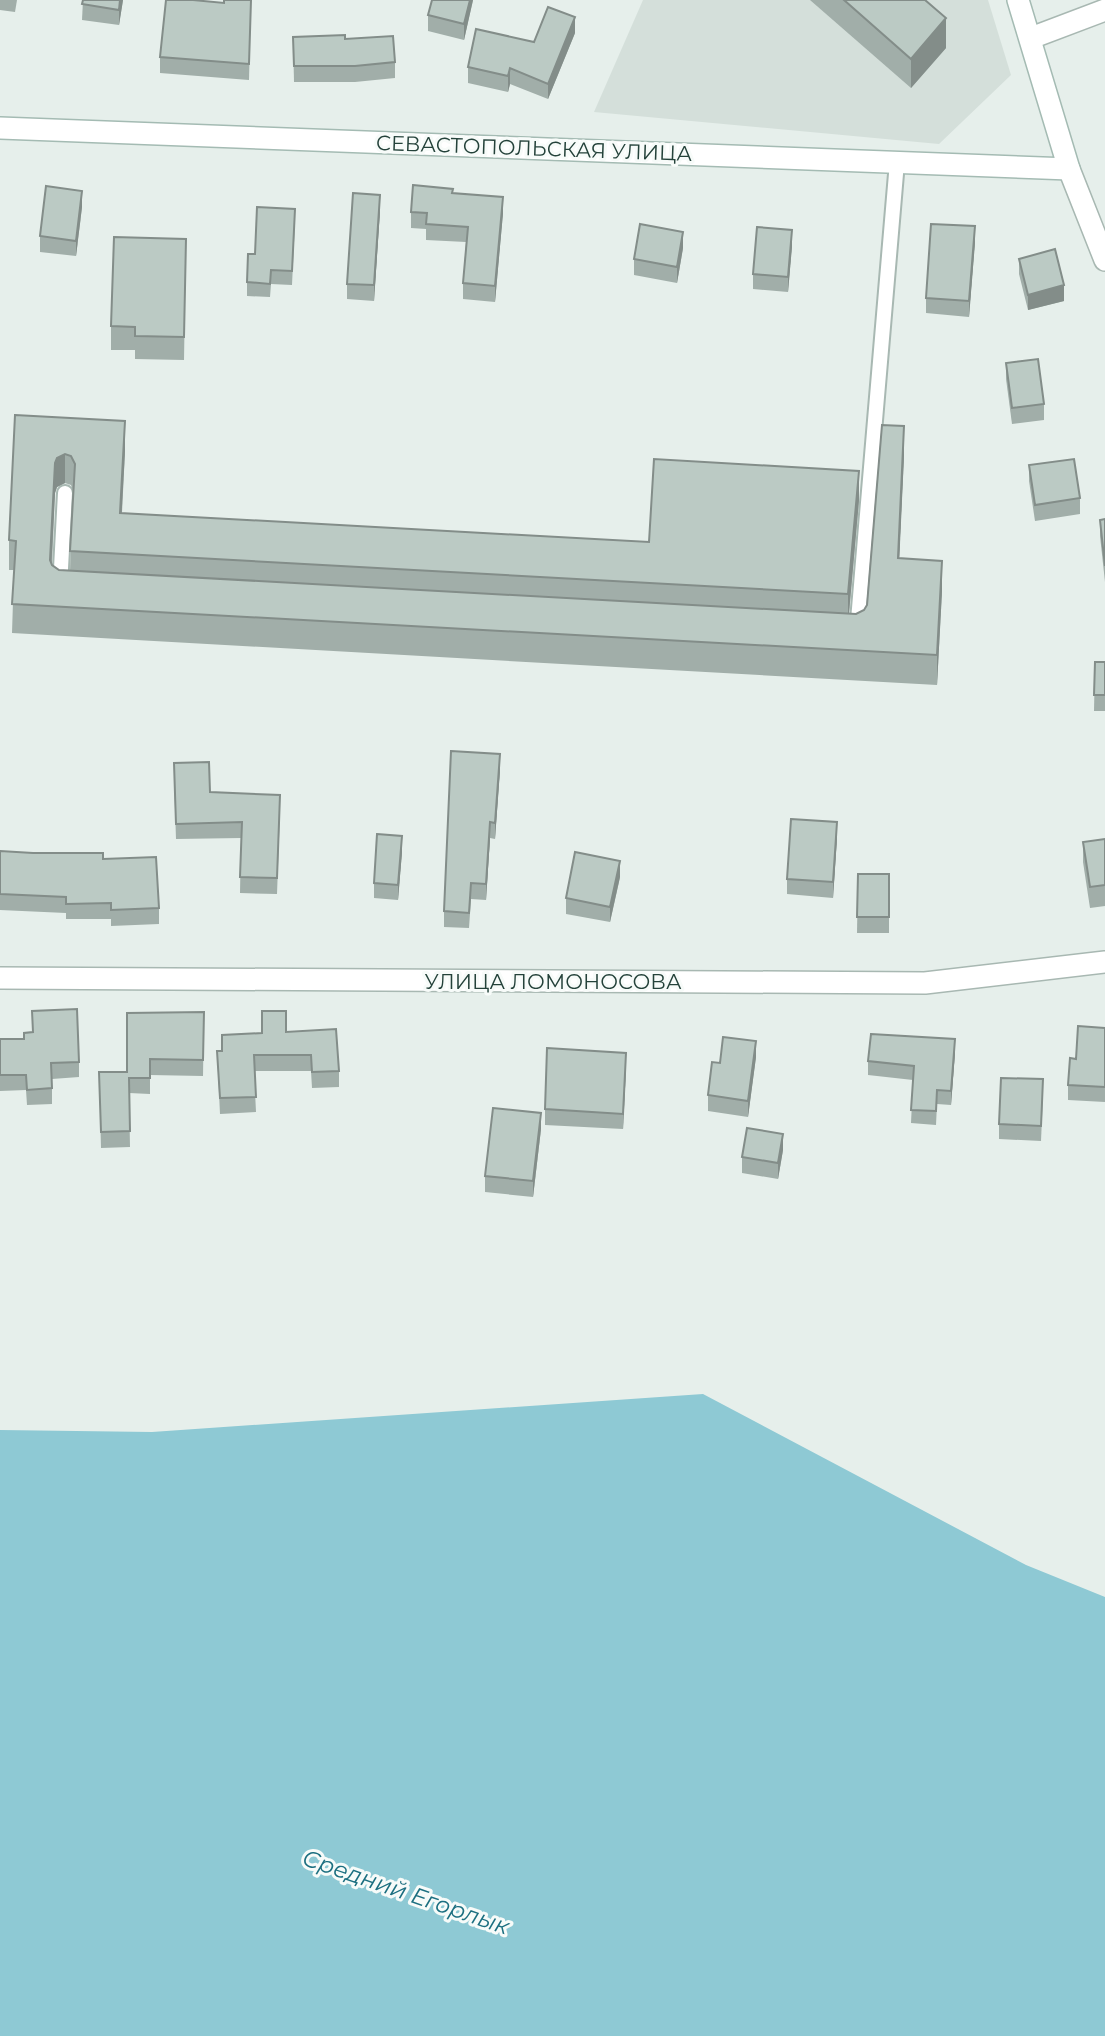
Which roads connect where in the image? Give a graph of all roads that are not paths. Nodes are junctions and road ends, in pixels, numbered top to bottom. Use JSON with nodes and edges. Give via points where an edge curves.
{"nodes":[{"id":1,"x":1018,"y":0,"type":"edge"},
{"id":2,"x":1105,"y":10,"type":"edge"},
{"id":3,"x":1031,"y":38,"type":"junction"},
{"id":4,"x":0,"y":128,"type":"edge"},
{"id":5,"x":897,"y":162,"type":"junction"},
{"id":6,"x":1069,"y":169,"type":"junction"},
{"id":7,"x":1105,"y":260,"type":"edge"},
{"id":8,"x":65,"y":493,"type":"dead end"},
{"id":9,"x":74,"y":591,"type":"edge"},
{"id":10,"x":843,"y":634,"type":"edge"},
{"id":11,"x":1105,"y":962,"type":"edge"},
{"id":12,"x":0,"y":978,"type":"edge"}],
"edges":[{"from":1,"to":3,"type":"street"},
{"from":2,"to":3,"type":"street"},
{"from":3,"to":6,"type":"street"},
{"from":4,"to":5,"type":"street","name":"СЕВАСТОПОЛЬСКАЯ УЛИЦА"},
{"from":5,"to":6,"type":"street","name":"СЕВАСТОПОЛЬСКАЯ УЛИЦА"},
{"from":5,"to":10,"type":"lane","via":[[857,634]]},
{"from":6,"to":7,"type":"street"},
{"from":8,"to":9,"type":"lane","via":[[60,590]]},
{"from":11,"to":12,"type":"street","name":"УЛИЦА ЛОМОНОСОВА","via":[[925,983]]}]}
